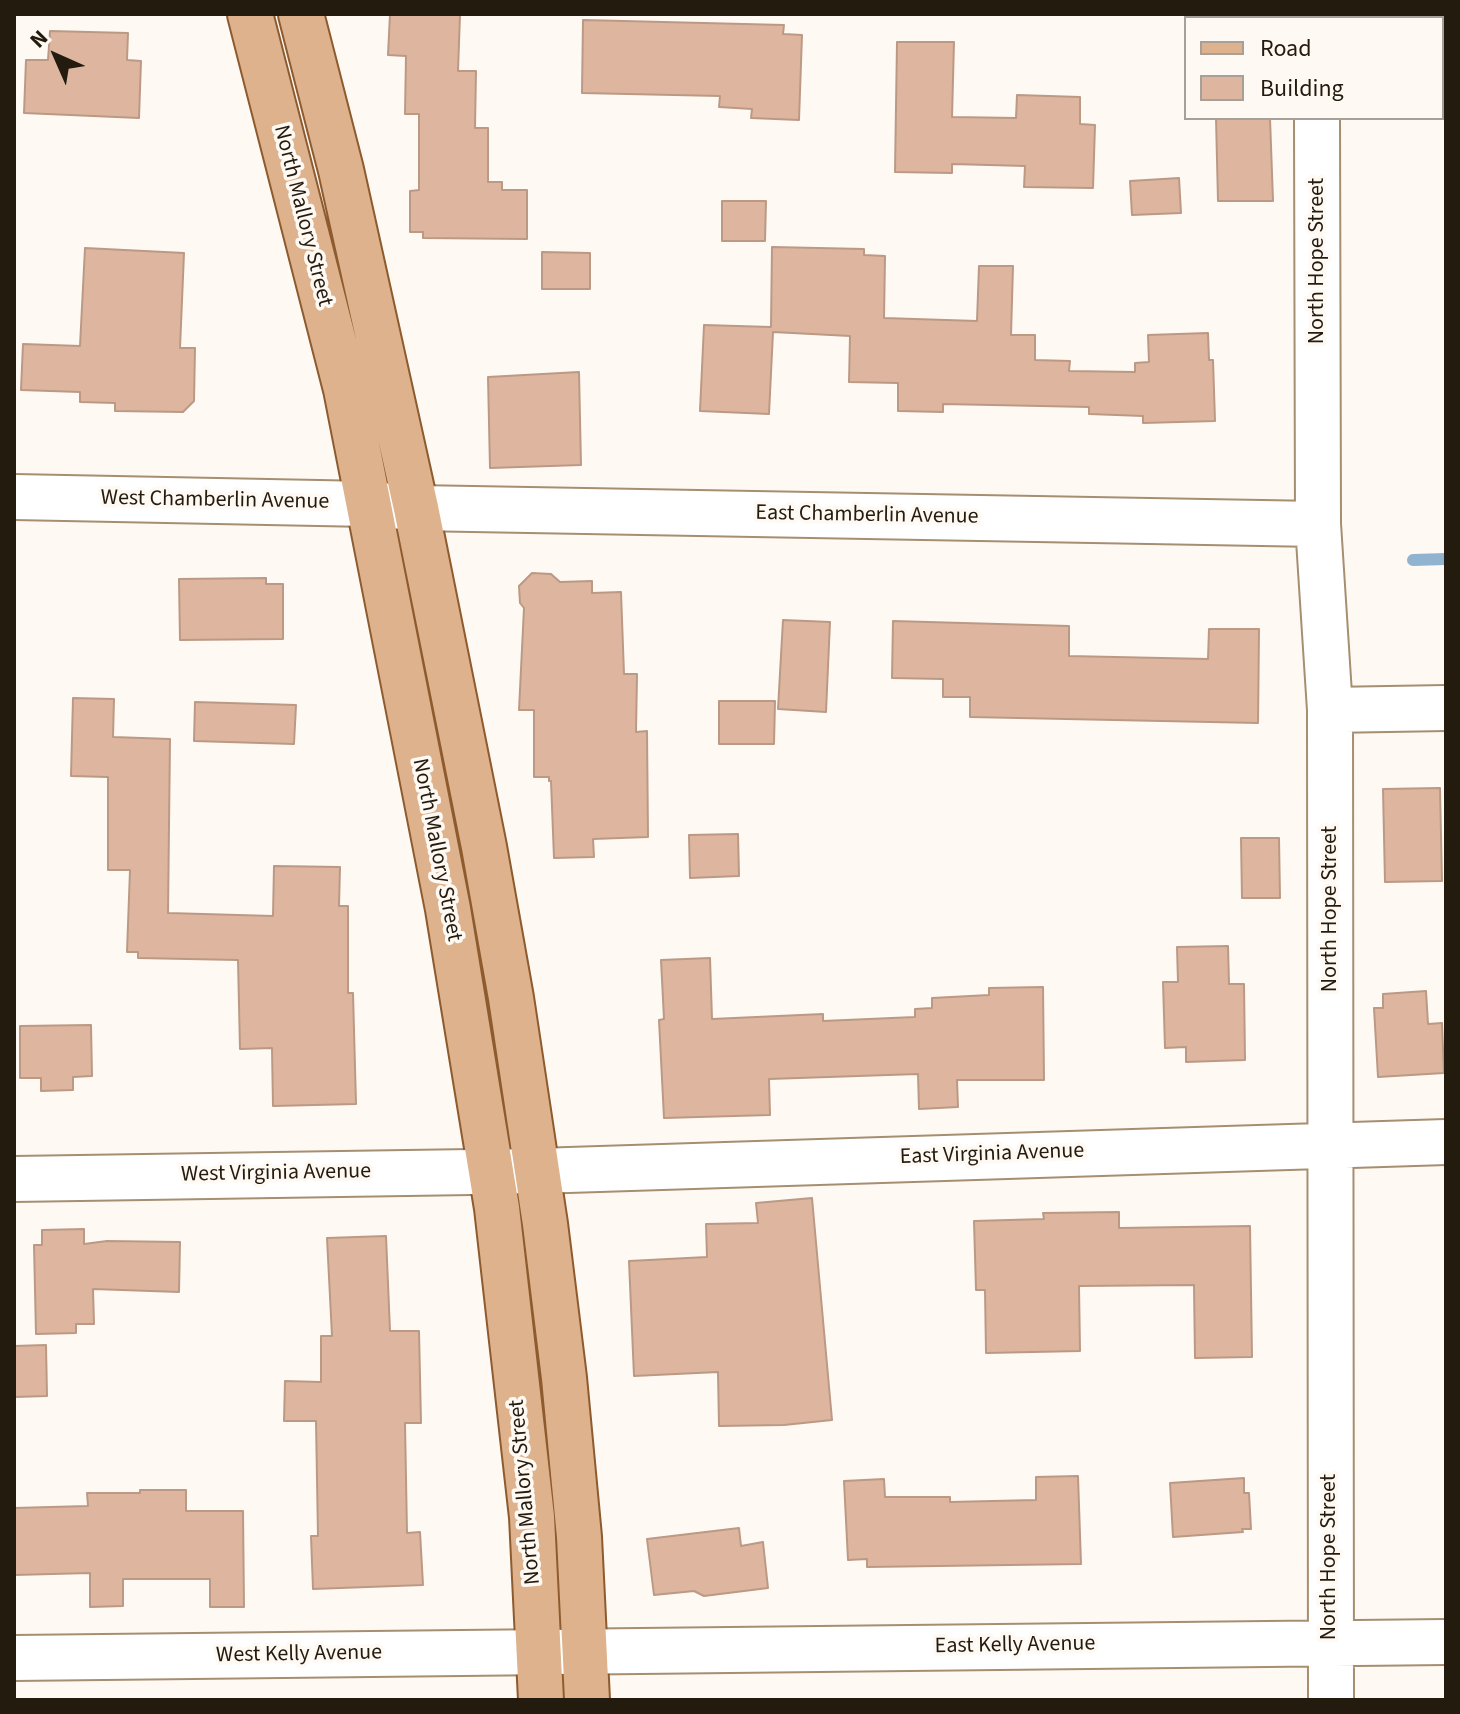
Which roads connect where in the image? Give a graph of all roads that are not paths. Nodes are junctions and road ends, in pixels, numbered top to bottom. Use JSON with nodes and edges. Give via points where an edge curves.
{"nodes":[{"id":1,"x":250,"y":14,"type":"edge"},
{"id":2,"x":301,"y":14,"type":"edge"},
{"id":3,"x":1317,"y":120,"type":"edge"},
{"id":4,"x":14,"y":497,"type":"edge"},
{"id":5,"x":369,"y":504,"type":"junction"},
{"id":6,"x":416,"y":508,"type":"junction"},
{"id":7,"x":1318,"y":524,"type":"junction"},
{"id":8,"x":1446,"y":708,"type":"edge"},
{"id":9,"x":1330,"y":710,"type":"junction"},
{"id":10,"x":1446,"y":1142,"type":"edge"},
{"id":11,"x":1332,"y":1143,"type":"junction"},
{"id":12,"x":491,"y":1171,"type":"junction"},
{"id":13,"x":537,"y":1171,"type":"junction"},
{"id":14,"x":14,"y":1179,"type":"edge"},
{"id":15,"x":1330,"y":1642,"type":"junction"},
{"id":16,"x":1446,"y":1642,"type":"edge"},
{"id":17,"x":537,"y":1652,"type":"junction"},
{"id":18,"x":584,"y":1652,"type":"junction"},
{"id":19,"x":14,"y":1658,"type":"edge"},
{"id":20,"x":541,"y":1700,"type":"edge"},
{"id":21,"x":587,"y":1700,"type":"edge"},
{"id":22,"x":1331,"y":1700,"type":"edge"}],
"edges":[{"from":1,"to":5,"type":"main road","name":"North Mallory Street","via":[[346,389]]},
{"from":2,"to":6,"type":"main road","name":"North Mallory Street"},
{"from":3,"to":7,"type":"street","name":"North Hope Street"},
{"from":4,"to":5,"type":"street","name":"West Chamberlin Avenue"},
{"from":5,"to":6,"type":"street","name":"West Chamberlin Avenue"},
{"from":5,"to":12,"type":"main road","name":"North Mallory Street","via":[[448,909]]},
{"from":6,"to":7,"type":"street","name":"East Chamberlin Avenue"},
{"from":6,"to":13,"type":"main road","name":"North Mallory Street","via":[[484,847]]},
{"from":7,"to":9,"type":"street","name":"North Hope Street"},
{"from":8,"to":9,"type":"street"},
{"from":9,"to":11,"type":"street","name":"North Hope Street"},
{"from":10,"to":11,"type":"street","name":"East Virginia Avenue"},
{"from":11,"to":13,"type":"street","name":"East Virginia Avenue"},
{"from":11,"to":15,"type":"street","name":"North Hope Street"},
{"from":12,"to":13,"type":"street","name":"West Virginia Avenue"},
{"from":12,"to":14,"type":"street","name":"West Virginia Avenue"},
{"from":12,"to":17,"type":"main road","name":"North Mallory Street","via":[[532,1517]]},
{"from":13,"to":18,"type":"main road","name":"North Mallory Street","via":[[564,1378]]},
{"from":15,"to":16,"type":"street","name":"East Kelly Avenue"},
{"from":15,"to":18,"type":"street","name":"East Kelly Avenue"},
{"from":15,"to":22,"type":"street","name":"North Hope Street"},
{"from":17,"to":18,"type":"street","name":"West Kelly Avenue"},
{"from":17,"to":19,"type":"street","name":"West Kelly Avenue"},
{"from":17,"to":20,"type":"main road","name":"North Mallory Street"},
{"from":18,"to":21,"type":"main road","name":"North Mallory Street"}]}
